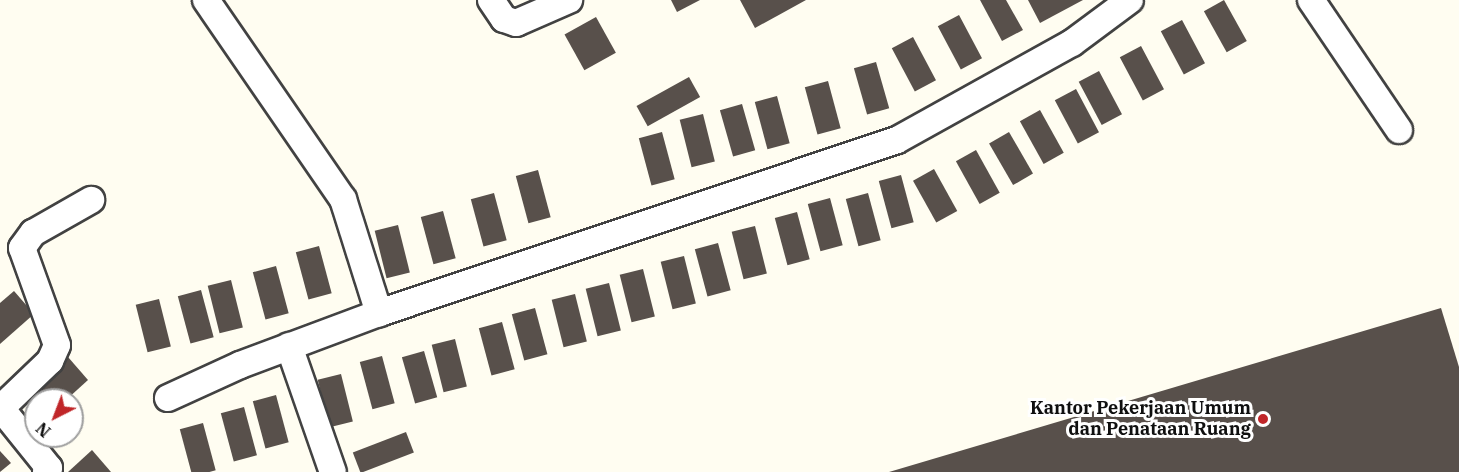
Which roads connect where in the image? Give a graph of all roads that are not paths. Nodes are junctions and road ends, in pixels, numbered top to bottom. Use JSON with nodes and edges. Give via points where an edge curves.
{"nodes":[{"id":1,"x":206,"y":0,"type":"edge"},
{"id":2,"x":491,"y":0,"type":"edge"},
{"id":3,"x":569,"y":0,"type":"edge"},
{"id":4,"x":1130,"y":0,"type":"edge"},
{"id":5,"x":1311,"y":0,"type":"edge"},
{"id":6,"x":1399,"y":130,"type":"dead end"},
{"id":7,"x":91,"y":200,"type":"dead end"},
{"id":8,"x":380,"y":313,"type":"junction"},
{"id":9,"x":289,"y":346,"type":"junction"},
{"id":10,"x":168,"y":398,"type":"dead end"},
{"id":11,"x":1,"y":407,"type":"edge"},
{"id":12,"x":46,"y":472,"type":"edge"},
{"id":13,"x":333,"y":472,"type":"edge"}],
"edges":[{"from":1,"to":8,"type":"street","via":[[342,199]]},
{"from":2,"to":3,"type":"street","via":[[504,19],[516,22]]},
{"from":4,"to":8,"type":"street","via":[[1072,43],[897,140]]},
{"from":5,"to":6,"type":"street"},
{"from":7,"to":11,"type":"street","via":[[33,233],[22,248],[57,345],[50,361]]},
{"from":8,"to":9,"type":"street"},
{"from":9,"to":10,"type":"street"},
{"from":9,"to":13,"type":"street"},
{"from":11,"to":12,"type":"street","via":[[49,468]]}]}
